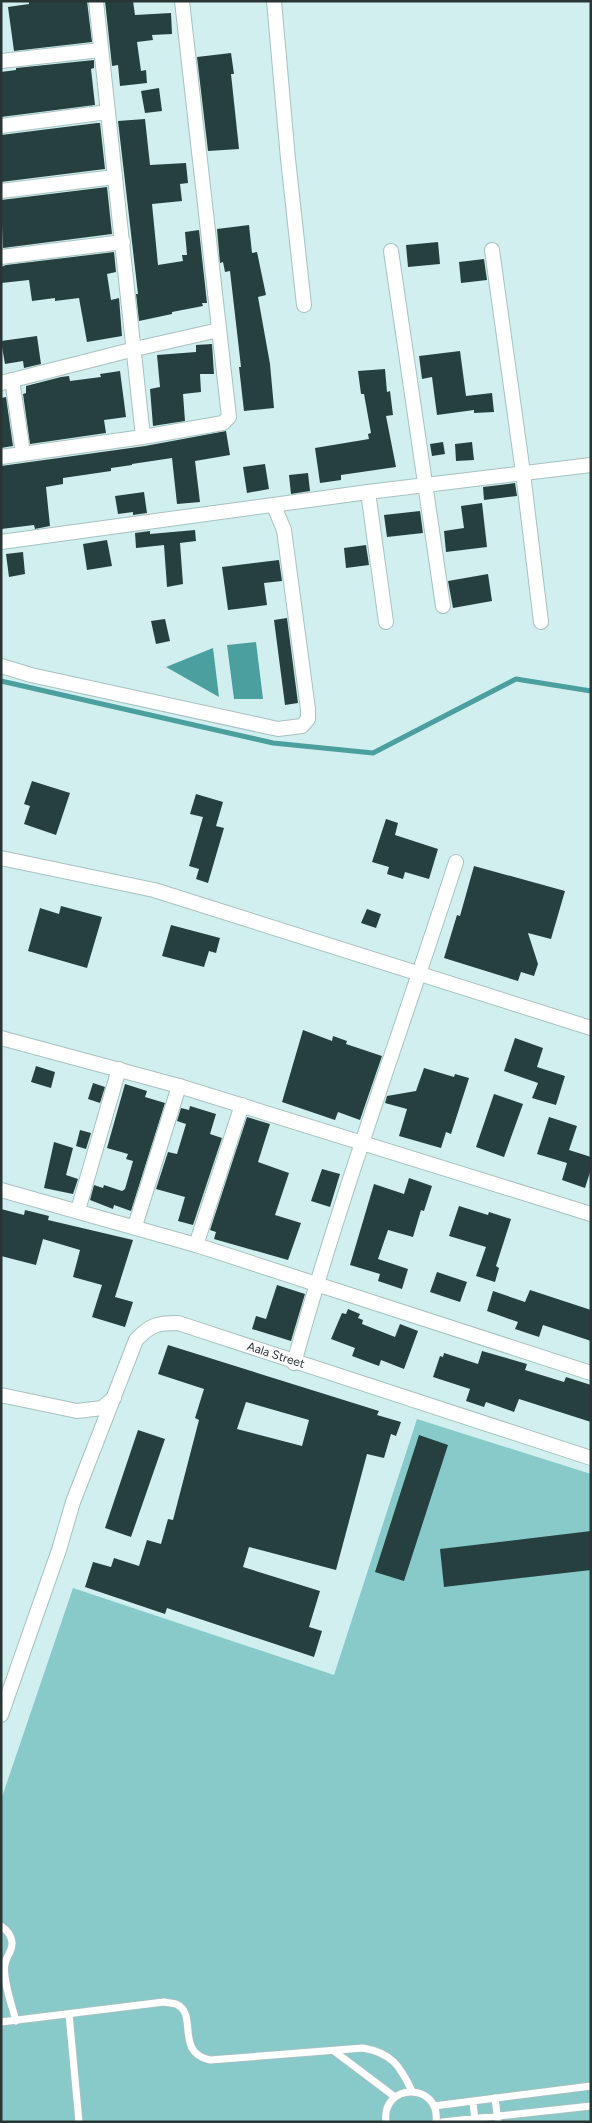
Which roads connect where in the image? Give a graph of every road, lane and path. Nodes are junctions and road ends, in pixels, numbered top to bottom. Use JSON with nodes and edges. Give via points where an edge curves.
{"nodes":[{"id":1,"x":96,"y":1,"type":"edge"},
{"id":2,"x":182,"y":1,"type":"edge"},
{"id":3,"x":274,"y":1,"type":"edge"},
{"id":4,"x":101,"y":50,"type":"junction"},
{"id":5,"x":1,"y":62,"type":"edge"},
{"id":6,"x":108,"y":112,"type":"junction"},
{"id":7,"x":1,"y":126,"type":"edge"},
{"id":8,"x":115,"y":177,"type":"junction"},
{"id":9,"x":1,"y":191,"type":"edge"},
{"id":10,"x":122,"y":242,"type":"junction"},
{"id":11,"x":492,"y":250,"type":"dead end"},
{"id":12,"x":391,"y":251,"type":"dead end"},
{"id":13,"x":1,"y":257,"type":"edge"},
{"id":14,"x":304,"y":305,"type":"dead end"},
{"id":15,"x":219,"y":330,"type":"junction"},
{"id":16,"x":134,"y":348,"type":"junction"},
{"id":17,"x":7,"y":382,"type":"edge"},
{"id":18,"x":143,"y":437,"type":"junction"},
{"id":19,"x":23,"y":453,"type":"junction"},
{"id":20,"x":1,"y":457,"type":"edge"},
{"id":21,"x":591,"y":465,"type":"edge"},
{"id":22,"x":523,"y":473,"type":"junction"},
{"id":23,"x":425,"y":485,"type":"junction"},
{"id":24,"x":368,"y":492,"type":"junction"},
{"id":25,"x":274,"y":506,"type":"junction"},
{"id":26,"x":1,"y":542,"type":"edge"},
{"id":27,"x":443,"y":606,"type":"dead end"},
{"id":28,"x":386,"y":622,"type":"dead end"},
{"id":29,"x":541,"y":622,"type":"dead end"},
{"id":30,"x":1,"y":666,"type":"edge"},
{"id":31,"x":1,"y":858,"type":"edge"},
{"id":32,"x":456,"y":862,"type":"dead end"},
{"id":33,"x":420,"y":973,"type":"junction"},
{"id":34,"x":591,"y":1028,"type":"edge"},
{"id":35,"x":1,"y":1038,"type":"edge"},
{"id":36,"x":119,"y":1069,"type":"junction"},
{"id":37,"x":179,"y":1086,"type":"junction"},
{"id":38,"x":242,"y":1105,"type":"junction"},
{"id":39,"x":361,"y":1144,"type":"junction"},
{"id":40,"x":1,"y":1190,"type":"edge"},
{"id":41,"x":78,"y":1210,"type":"junction"},
{"id":42,"x":591,"y":1214,"type":"edge"},
{"id":43,"x":135,"y":1226,"type":"junction"},
{"id":44,"x":196,"y":1244,"type":"junction"},
{"id":45,"x":316,"y":1284,"type":"junction"},
{"id":46,"x":294,"y":1363,"type":"junction"},
{"id":47,"x":591,"y":1373,"type":"edge"},
{"id":48,"x":1,"y":1395,"type":"edge"},
{"id":49,"x":115,"y":1398,"type":"junction"},
{"id":50,"x":591,"y":1458,"type":"edge"},
{"id":51,"x":1,"y":1715,"type":"edge"},
{"id":52,"x":1,"y":1926,"type":"edge"},
{"id":53,"x":69,"y":2014,"type":"junction"},
{"id":54,"x":16,"y":2021,"type":"junction"},
{"id":55,"x":1,"y":2022,"type":"edge"},
{"id":56,"x":334,"y":2051,"type":"junction"},
{"id":57,"x":591,"y":2086,"type":"edge"},
{"id":58,"x":412,"y":2091,"type":"junction"},
{"id":59,"x":395,"y":2097,"type":"junction"},
{"id":60,"x":495,"y":2098,"type":"junction"},
{"id":61,"x":472,"y":2102,"type":"junction"},
{"id":62,"x":434,"y":2106,"type":"junction"},
{"id":63,"x":591,"y":2106,"type":"edge"},
{"id":64,"x":498,"y":2119,"type":"edge"},
{"id":65,"x":475,"y":2120,"type":"edge"},
{"id":66,"x":79,"y":2122,"type":"edge"},
{"id":67,"x":386,"y":2122,"type":"edge"},
{"id":68,"x":436,"y":2122,"type":"edge"},
{"id":69,"x":443,"y":2122,"type":"edge"}],
"edges":[{"from":1,"to":4,"type":"street"},
{"from":2,"to":15,"type":"street"},
{"from":3,"to":14,"type":"street"},
{"from":4,"to":5,"type":"street"},
{"from":4,"to":6,"type":"street"},
{"from":6,"to":7,"type":"street"},
{"from":6,"to":8,"type":"street"},
{"from":8,"to":9,"type":"street"},
{"from":8,"to":10,"type":"street"},
{"from":10,"to":13,"type":"street"},
{"from":10,"to":16,"type":"street"},
{"from":11,"to":22,"type":"street"},
{"from":12,"to":23,"type":"street"},
{"from":15,"to":16,"type":"street"},
{"from":15,"to":18,"type":"street","via":[[229,417],[223,423]]},
{"from":16,"to":17,"type":"street"},
{"from":16,"to":18,"type":"street"},
{"from":17,"to":19,"type":"street"},
{"from":18,"to":19,"type":"street"},
{"from":19,"to":20,"type":"street"},
{"from":21,"to":22,"type":"street"},
{"from":22,"to":23,"type":"street"},
{"from":22,"to":29,"type":"street"},
{"from":23,"to":24,"type":"street"},
{"from":23,"to":27,"type":"street"},
{"from":24,"to":25,"type":"street"},
{"from":24,"to":28,"type":"street"},
{"from":25,"to":26,"type":"street"},
{"from":25,"to":30,"type":"street","via":[[284,530],[308,709],[308,719],[302,726],[278,729]]},
{"from":31,"to":33,"type":"street","via":[[154,890]]},
{"from":32,"to":33,"type":"street"},
{"from":33,"to":34,"type":"street"},
{"from":33,"to":39,"type":"street"},
{"from":35,"to":36,"type":"street"},
{"from":36,"to":37,"type":"street"},
{"from":36,"to":41,"type":"street"},
{"from":37,"to":38,"type":"street"},
{"from":37,"to":43,"type":"street"},
{"from":38,"to":39,"type":"street"},
{"from":38,"to":44,"type":"street"},
{"from":39,"to":42,"type":"street"},
{"from":39,"to":45,"type":"street"},
{"from":40,"to":41,"type":"street"},
{"from":41,"to":43,"type":"street"},
{"from":43,"to":44,"type":"street"},
{"from":44,"to":45,"type":"street"},
{"from":45,"to":46,"type":"street"},
{"from":45,"to":47,"type":"street"},
{"from":46,"to":49,"type":"street","name":"Aala Street","via":[[178,1324],[162,1323],[147,1328],[136,1340]]},
{"from":46,"to":50,"type":"street","name":"Aala Street"},
{"from":48,"to":49,"type":"street","via":[[77,1410],[102,1408]]},
{"from":49,"to":51,"type":"street","name":"Aala Street","via":[[73,1502]]},
{"from":52,"to":54,"type":"lane","via":[[10,1934],[12,1942],[5,1964],[6,1984]]},
{"from":53,"to":54,"type":"lane"},
{"from":53,"to":56,"type":"lane","via":[[164,2002],[176,2004],[185,2015],[194,2054],[210,2060]]},
{"from":53,"to":66,"type":"lane"},
{"from":54,"to":55,"type":"lane"},
{"from":56,"to":58,"type":"lane","via":[[378,2050],[394,2060]]},
{"from":56,"to":59,"type":"lane"},
{"from":57,"to":60,"type":"lane"},
{"from":58,"to":59,"type":"lane"},
{"from":58,"to":62,"type":"lane","via":[[421,2093]]},
{"from":59,"to":67,"type":"lane","via":[[386,2109]]},
{"from":60,"to":61,"type":"lane"},
{"from":60,"to":64,"type":"lane"},
{"from":61,"to":62,"type":"lane"},
{"from":61,"to":65,"type":"lane"},
{"from":62,"to":68,"type":"lane"},
{"from":63,"to":64,"type":"lane"},
{"from":64,"to":65,"type":"lane"},
{"from":65,"to":69,"type":"lane"}]}
